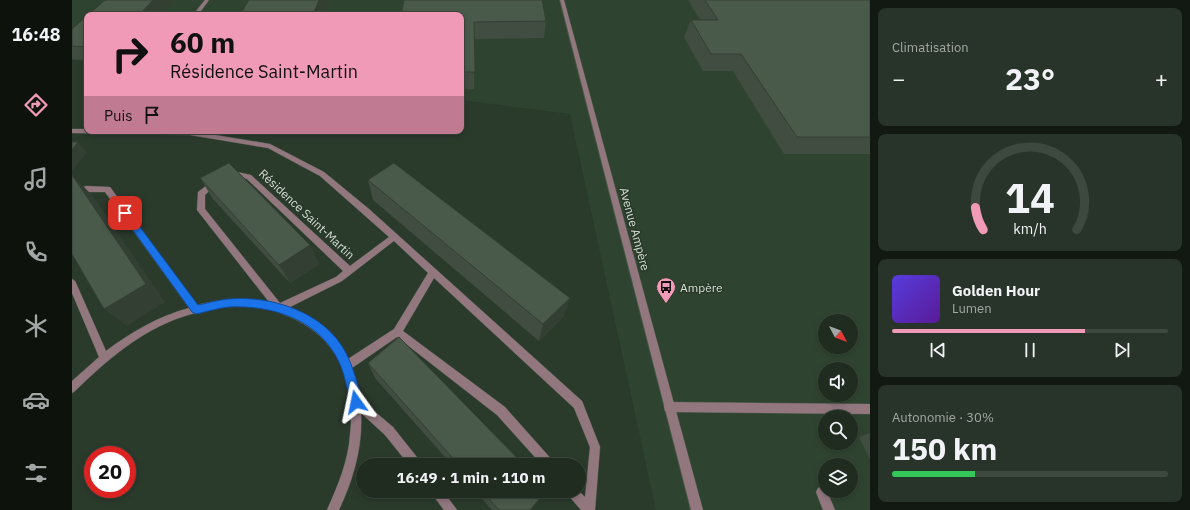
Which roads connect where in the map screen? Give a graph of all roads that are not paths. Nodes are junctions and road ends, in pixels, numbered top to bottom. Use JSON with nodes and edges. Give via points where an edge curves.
{"nodes":[{"id":1,"x":206,"y":0,"type":"edge"},
{"id":2,"x":562,"y":0,"type":"edge"},
{"id":3,"x":197,"y":12,"type":"edge"},
{"id":4,"x":72,"y":131,"type":"edge"},
{"id":5,"x":84,"y":131,"type":"edge"},
{"id":6,"x":196,"y":134,"type":"edge"},
{"id":7,"x":72,"y":194,"type":"edge"},
{"id":8,"x":394,"y":237,"type":"junction"},
{"id":9,"x":349,"y":271,"type":"junction"},
{"id":10,"x":433,"y":273,"type":"junction"},
{"id":11,"x":72,"y":283,"type":"edge"},
{"id":12,"x":279,"y":308,"type":"junction"},
{"id":13,"x":196,"y":309,"type":"junction"},
{"id":14,"x":398,"y":332,"type":"junction"},
{"id":15,"x":104,"y":357,"type":"junction"},
{"id":16,"x":346,"y":366,"type":"junction"},
{"id":17,"x":72,"y":388,"type":"edge"},
{"id":18,"x":356,"y":402,"type":"junction"},
{"id":19,"x":669,"y":407,"type":"junction"},
{"id":20,"x":870,"y":409,"type":"edge"},
{"id":21,"x":410,"y":458,"type":"edge"},
{"id":22,"x":543,"y":458,"type":"edge"},
{"id":23,"x":442,"y":498,"type":"edge"},
{"id":24,"x":578,"y":498,"type":"edge"},
{"id":25,"x":824,"y":498,"type":"edge"},
{"id":26,"x":336,"y":508,"type":"edge"},
{"id":27,"x":451,"y":510,"type":"edge"},
{"id":28,"x":589,"y":510,"type":"edge"},
{"id":29,"x":697,"y":510,"type":"edge"},
{"id":30,"x":829,"y":510,"type":"edge"}],
"edges":[{"from":1,"to":3,"type":"street"},
{"from":2,"to":19,"type":"street","name":"Avenue Ampère"},
{"from":4,"to":5,"type":"street"},
{"from":6,"to":8,"type":"street","via":[[270,146],[322,174]]},
{"from":7,"to":13,"type":"street","via":[[86,189],[107,189]]},
{"from":8,"to":9,"type":"street","name":"Résidence Saint-Martin"},
{"from":8,"to":10,"type":"street"},
{"from":9,"to":12,"type":"street","name":"Résidence Saint-Martin","via":[[339,279]]},
{"from":9,"to":12,"type":"street","name":"Résidence Saint-Martin","via":[[249,177],[237,174],[215,182],[201,194],[201,210]]},
{"from":10,"to":14,"type":"street"},
{"from":10,"to":28,"type":"street","via":[[578,405],[595,447]]},
{"from":11,"to":15,"type":"street"},
{"from":12,"to":13,"type":"street","via":[[235,303]]},
{"from":12,"to":16,"type":"street","via":[[293,312],[318,328],[342,355]]},
{"from":13,"to":15,"type":"street","via":[[154,325]]},
{"from":14,"to":16,"type":"street"},
{"from":14,"to":22,"type":"street","via":[[502,411]]},
{"from":15,"to":17,"type":"street"},
{"from":16,"to":18,"type":"street"},
{"from":18,"to":21,"type":"street","via":[[389,431]]},
{"from":18,"to":26,"type":"street","via":[[352,461]]},
{"from":19,"to":20,"type":"street"},
{"from":19,"to":29,"type":"street","name":"Avenue Ampère"},
{"from":23,"to":27,"type":"street"},
{"from":24,"to":28,"type":"street"},
{"from":25,"to":30,"type":"street"}]}
